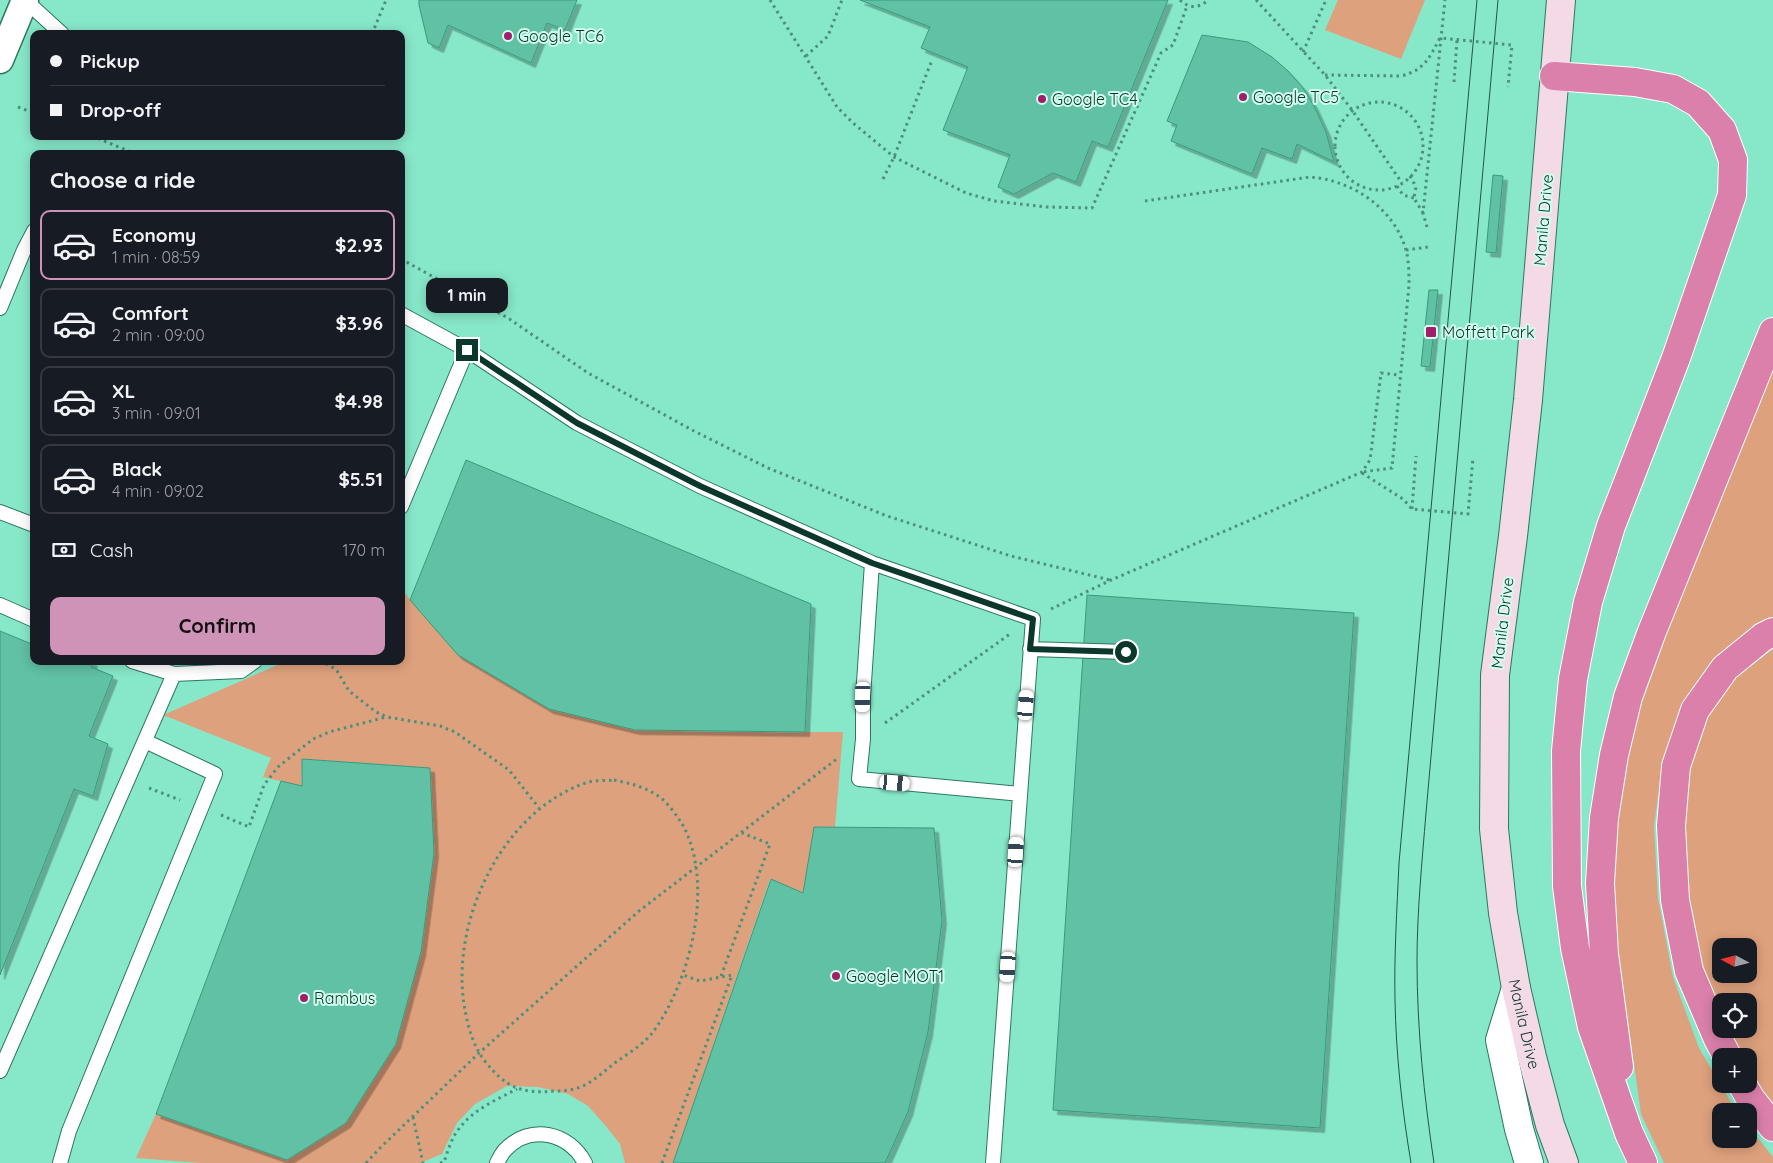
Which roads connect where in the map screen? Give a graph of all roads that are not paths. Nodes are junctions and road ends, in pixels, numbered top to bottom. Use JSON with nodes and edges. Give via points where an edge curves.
{"nodes":[{"id":1,"x":25,"y":0,"type":"edge"},
{"id":2,"x":1561,"y":0,"type":"edge"},
{"id":3,"x":58,"y":30,"type":"edge"},
{"id":4,"x":0,"y":60,"type":"edge"},
{"id":5,"x":1554,"y":76,"type":"junction"},
{"id":6,"x":30,"y":239,"type":"edge"},
{"id":7,"x":0,"y":308,"type":"edge"},
{"id":8,"x":405,"y":316,"type":"edge"},
{"id":9,"x":1773,"y":332,"type":"edge"},
{"id":10,"x":467,"y":350,"type":"junction"},
{"id":11,"x":405,"y":497,"type":"edge"},
{"id":12,"x":0,"y":512,"type":"edge"},
{"id":13,"x":30,"y":523,"type":"edge"},
{"id":14,"x":872,"y":563,"type":"junction"},
{"id":15,"x":0,"y":606,"type":"edge"},
{"id":16,"x":30,"y":618,"type":"edge"},
{"id":17,"x":1773,"y":632,"type":"edge"},
{"id":18,"x":1030,"y":649,"type":"junction"},
{"id":19,"x":1126,"y":652,"type":"dead end"},
{"id":20,"x":145,"y":665,"type":"edge"},
{"id":21,"x":249,"y":665,"type":"edge"},
{"id":22,"x":174,"y":674,"type":"junction"},
{"id":23,"x":145,"y":741,"type":"junction"},
{"id":24,"x":1020,"y":794,"type":"junction"},
{"id":25,"x":1516,"y":988,"type":"junction"},
{"id":26,"x":1723,"y":1048,"type":"edge"},
{"id":27,"x":0,"y":1070,"type":"edge"},
{"id":28,"x":1747,"y":1093,"type":"edge"},
{"id":29,"x":1773,"y":1126,"type":"edge"},
{"id":30,"x":1629,"y":1133,"type":"junction"},
{"id":31,"x":60,"y":1163,"type":"edge"},
{"id":32,"x":497,"y":1163,"type":"edge"},
{"id":33,"x":585,"y":1163,"type":"edge"},
{"id":34,"x":993,"y":1163,"type":"edge"},
{"id":35,"x":1529,"y":1163,"type":"edge"},
{"id":36,"x":1564,"y":1163,"type":"edge"},
{"id":37,"x":1643,"y":1163,"type":"edge"}],
"edges":[{"from":1,"to":3,"type":"lane"},
{"from":1,"to":4,"type":"street"},
{"from":2,"to":5,"type":"main road","name":"Manila Drive"},
{"from":5,"to":25,"type":"main road","name":"Manila Drive","via":[[1528,400],[1495,675],[1494,829],[1503,913]]},
{"from":5,"to":30,"type":"highway","via":[[1635,82],[1673,89],[1698,103],[1722,130],[1733,160],[1732,195],[1676,358],[1611,526],[1588,602],[1573,679],[1566,751],[1567,886],[1575,948],[1592,1027]]},
{"from":6,"to":7,"type":"lane"},
{"from":8,"to":10,"type":"lane"},
{"from":9,"to":30,"type":"highway","via":[[1651,634],[1628,697],[1614,755],[1604,818],[1600,883],[1604,954]]},
{"from":10,"to":11,"type":"lane"},
{"from":10,"to":14,"type":"lane","via":[[577,423],[700,486]]},
{"from":12,"to":13,"type":"lane"},
{"from":14,"to":18,"type":"lane","via":[[1033,619]]},
{"from":14,"to":24,"type":"lane","via":[[859,779]]},
{"from":15,"to":16,"type":"lane"},
{"from":17,"to":26,"type":"highway","via":[[1725,668],[1695,710],[1676,766],[1671,826],[1676,900],[1689,971]]},
{"from":18,"to":19,"type":"lane"},
{"from":18,"to":24,"type":"lane"},
{"from":20,"to":22,"type":"lane"},
{"from":21,"to":22,"type":"lane","via":[[240,671]]},
{"from":22,"to":23,"type":"lane"},
{"from":23,"to":27,"type":"lane"},
{"from":23,"to":31,"type":"lane","via":[[215,774],[69,1131]]},
{"from":24,"to":34,"type":"lane"},
{"from":25,"to":35,"type":"street","via":[[1500,1040]]},
{"from":25,"to":36,"type":"main road","name":"Manila Drive","via":[[1550,1124]]},
{"from":28,"to":29,"type":"highway"},
{"from":30,"to":37,"type":"highway"},
{"from":32,"to":33,"type":"lane","via":[[506,1149],[520,1139],[552,1135],[568,1142]]}]}
